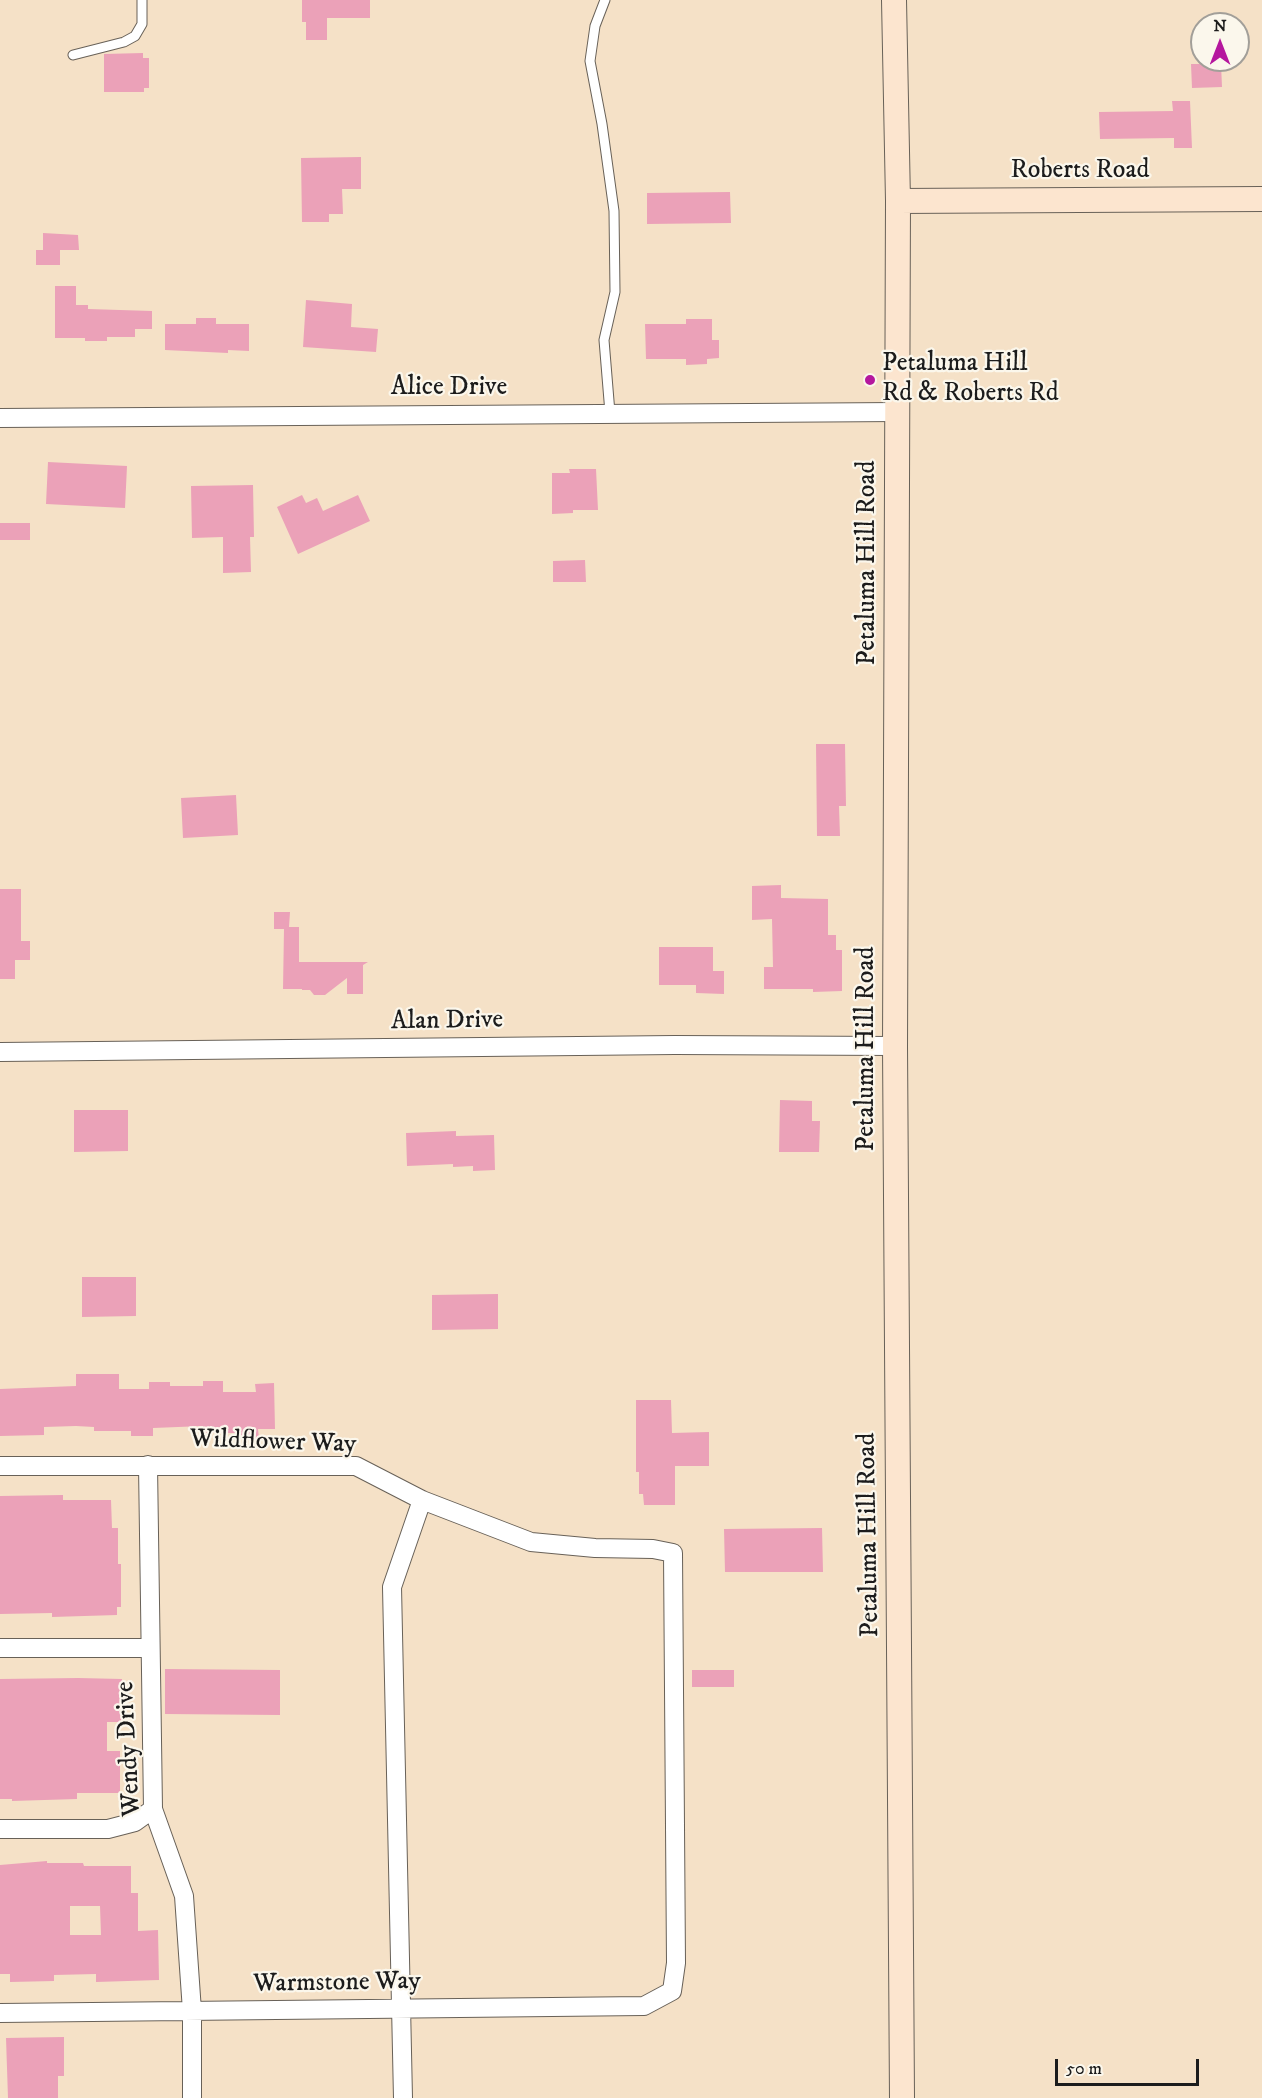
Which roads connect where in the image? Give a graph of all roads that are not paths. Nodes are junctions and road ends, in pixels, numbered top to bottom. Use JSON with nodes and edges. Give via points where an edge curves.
{"nodes":[{"id":1,"x":142,"y":0,"type":"edge"},
{"id":2,"x":605,"y":0,"type":"edge"},
{"id":3,"x":894,"y":0,"type":"edge"},
{"id":4,"x":73,"y":56,"type":"dead end"},
{"id":5,"x":1262,"y":199,"type":"edge"},
{"id":6,"x":898,"y":201,"type":"junction"},
{"id":7,"x":898,"y":412,"type":"junction"},
{"id":8,"x":610,"y":413,"type":"junction"},
{"id":9,"x":0,"y":418,"type":"edge"},
{"id":10,"x":895,"y":1046,"type":"junction"},
{"id":11,"x":0,"y":1052,"type":"edge"},
{"id":12,"x":148,"y":1465,"type":"junction"},
{"id":13,"x":0,"y":1466,"type":"edge"},
{"id":14,"x":422,"y":1500,"type":"junction"},
{"id":15,"x":0,"y":1648,"type":"edge"},
{"id":16,"x":150,"y":1648,"type":"junction"},
{"id":17,"x":153,"y":1809,"type":"junction"},
{"id":18,"x":0,"y":1829,"type":"edge"},
{"id":19,"x":672,"y":1991,"type":"joint"},
{"id":20,"x":403,"y":2008,"type":"junction"},
{"id":21,"x":192,"y":2011,"type":"junction"},
{"id":22,"x":0,"y":2013,"type":"edge"},
{"id":23,"x":192,"y":2098,"type":"edge"},
{"id":24,"x":404,"y":2098,"type":"edge"},
{"id":25,"x":902,"y":2098,"type":"edge"}],
"edges":[{"from":1,"to":4,"type":"lane","via":[[142,24],[135,36]]},
{"from":2,"to":8,"type":"lane","via":[[595,26],[590,61],[614,211],[615,292],[604,340]]},
{"from":3,"to":6,"type":"main road","name":"Petaluma Hill Road"},
{"from":5,"to":6,"type":"main road","name":"Roberts Road"},
{"from":6,"to":7,"type":"main road","name":"Petaluma Hill Road"},
{"from":7,"to":8,"type":"street","name":"Alice Drive"},
{"from":7,"to":10,"type":"main road","name":"Petaluma Hill Road"},
{"from":8,"to":9,"type":"street","name":"Alice Drive"},
{"from":10,"to":11,"type":"street","name":"Alan Drive"},
{"from":10,"to":25,"type":"main road","name":"Petaluma Hill Road"},
{"from":12,"to":13,"type":"street","name":"Wildflower Way"},
{"from":12,"to":14,"type":"street","name":"Wildflower Way","via":[[356,1466]]},
{"from":12,"to":16,"type":"street","name":"Wendy Drive"},
{"from":14,"to":19,"type":"street","name":"Wildflower Way","via":[[531,1542],[673,1553],[676,1963]]},
{"from":14,"to":20,"type":"street","via":[[392,1587]]},
{"from":15,"to":16,"type":"street"},
{"from":16,"to":17,"type":"street","name":"Wendy Drive"},
{"from":17,"to":18,"type":"street","via":[[135,1822],[108,1828]]},
{"from":17,"to":21,"type":"street","name":"Wendy Drive","via":[[184,1896]]},
{"from":19,"to":20,"type":"street","name":"Warmstone Way","via":[[644,2006]]},
{"from":20,"to":21,"type":"street","name":"Warmstone Way"},
{"from":20,"to":24,"type":"street"},
{"from":21,"to":22,"type":"street","name":"Warmstone Way"},
{"from":21,"to":23,"type":"street","name":"Wendy Drive"}]}
